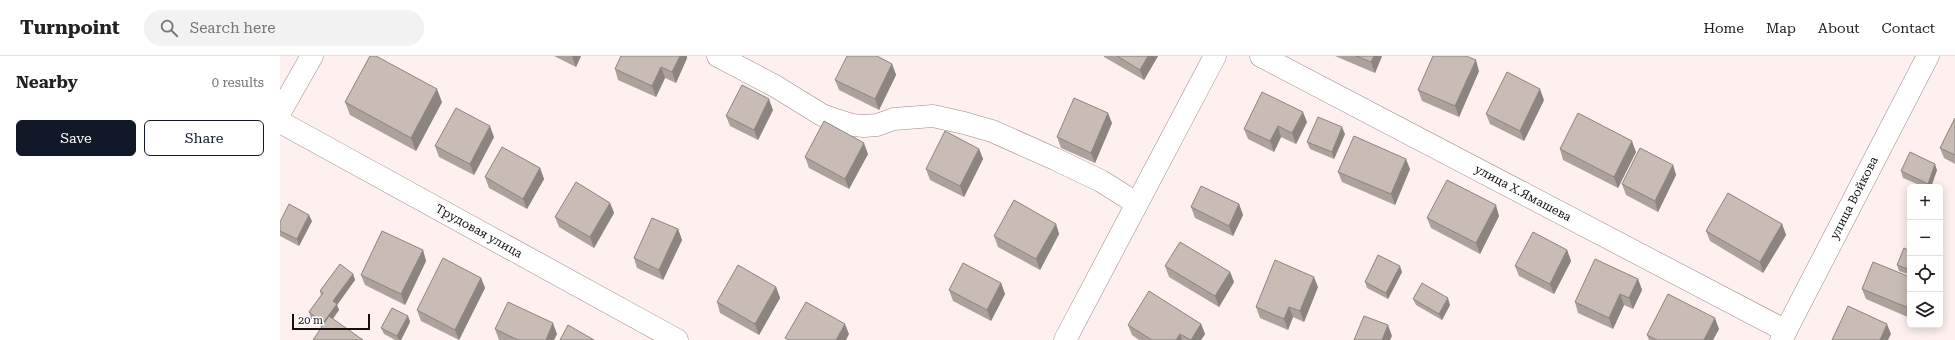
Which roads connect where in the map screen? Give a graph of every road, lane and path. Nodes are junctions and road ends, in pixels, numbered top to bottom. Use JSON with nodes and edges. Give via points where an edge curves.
{"nodes":[{"id":1,"x":312,"y":56,"type":"edge"},
{"id":2,"x":718,"y":56,"type":"edge"},
{"id":3,"x":1215,"y":56,"type":"edge"},
{"id":4,"x":1261,"y":56,"type":"edge"},
{"id":5,"x":1928,"y":56,"type":"edge"},
{"id":6,"x":280,"y":112,"type":"edge"},
{"id":7,"x":280,"y":122,"type":"edge"},
{"id":8,"x":1136,"y":203,"type":"junction"},
{"id":9,"x":1783,"y":335,"type":"edge"},
{"id":10,"x":677,"y":340,"type":"edge"},
{"id":11,"x":1065,"y":340,"type":"edge"}],
"edges":[{"from":1,"to":6,"type":"street"},
{"from":2,"to":8,"type":"street","via":[[836,120],[864,126],[901,118],[933,116],[964,123],[992,131],[1055,159],[1101,181]]},
{"from":3,"to":8,"type":"street"},
{"from":4,"to":9,"type":"street","name":"улица Х.Ямашева"},
{"from":5,"to":9,"type":"street","name":"улица Войкова"},
{"from":7,"to":10,"type":"street","name":"Трудовая улица"},
{"from":8,"to":11,"type":"street"}]}
